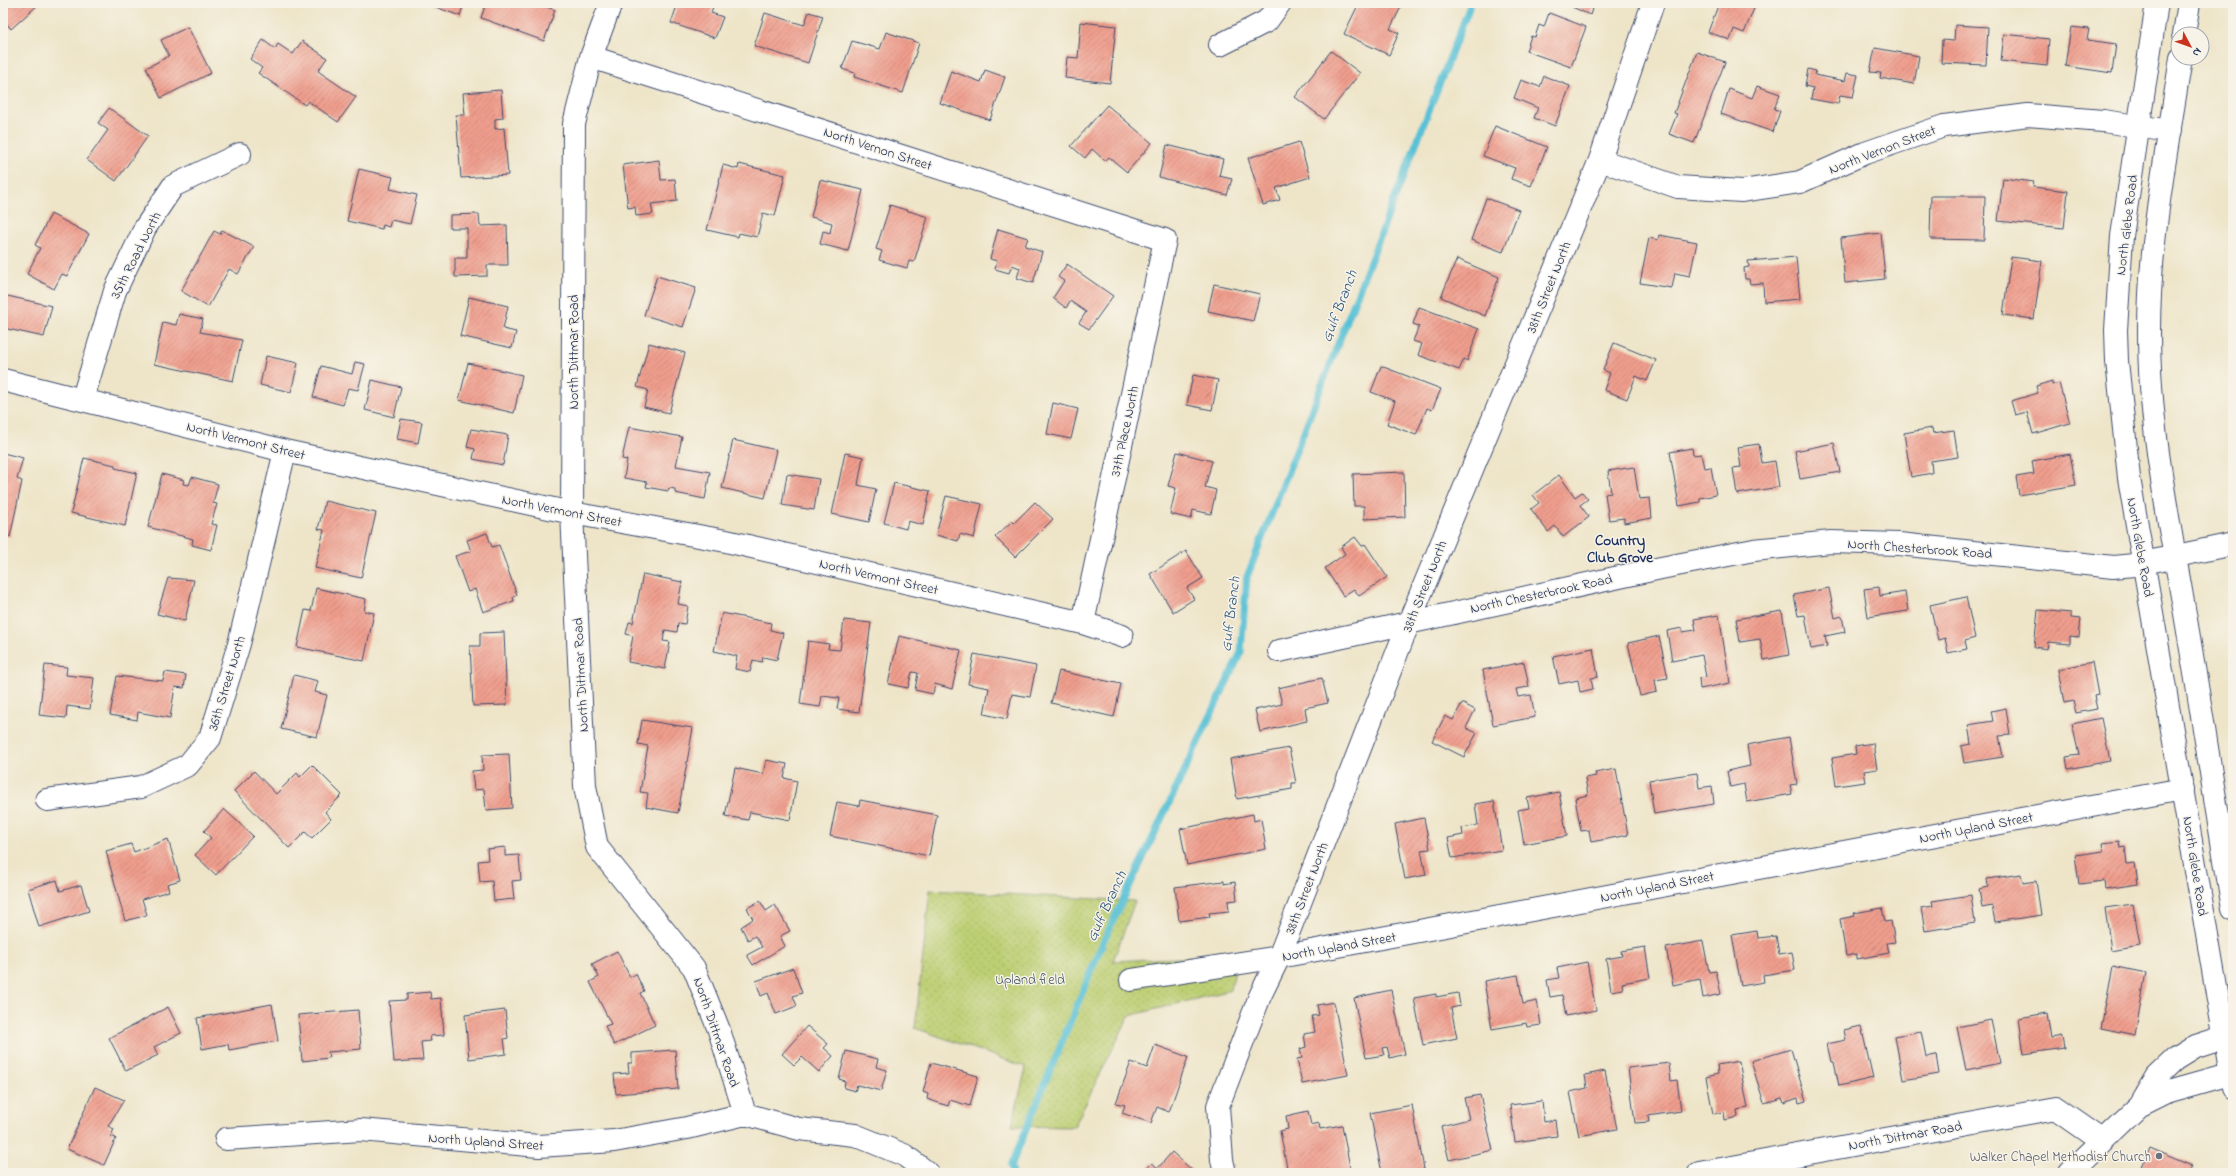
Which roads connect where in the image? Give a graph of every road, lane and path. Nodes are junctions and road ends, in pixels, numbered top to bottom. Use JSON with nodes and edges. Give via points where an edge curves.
{"nodes":[{"id":1,"x":611,"y":3,"type":"edge"},
{"id":2,"x":1280,"y":3,"type":"edge"},
{"id":3,"x":1653,"y":3,"type":"edge"},
{"id":4,"x":2157,"y":3,"type":"edge"},
{"id":5,"x":2189,"y":3,"type":"edge"},
{"id":6,"x":2185,"y":26,"type":"edge"},
{"id":7,"x":1220,"y":45,"type":"dead end"},
{"id":8,"x":591,"y":57,"type":"junction"},
{"id":9,"x":2180,"y":66,"type":"edge"},
{"id":10,"x":2139,"y":126,"type":"junction"},
{"id":11,"x":2170,"y":131,"type":"junction"},
{"id":12,"x":240,"y":154,"type":"dead end"},
{"id":13,"x":1600,"y":160,"type":"junction"},
{"id":14,"x":1165,"y":240,"type":"joint"},
{"id":15,"x":3,"y":380,"type":"edge"},
{"id":16,"x":83,"y":398,"type":"junction"},
{"id":17,"x":285,"y":451,"type":"junction"},
{"id":18,"x":572,"y":513,"type":"junction"},
{"id":19,"x":2233,"y":544,"type":"edge"},
{"id":20,"x":2174,"y":556,"type":"junction"},
{"id":21,"x":2144,"y":563,"type":"junction"},
{"id":22,"x":1409,"y":622,"type":"junction"},
{"id":23,"x":1083,"y":623,"type":"junction"},
{"id":24,"x":1122,"y":636,"type":"dead end"},
{"id":25,"x":1279,"y":650,"type":"dead end"},
{"id":26,"x":2183,"y":789,"type":"junction"},
{"id":27,"x":47,"y":800,"type":"dead end"},
{"id":28,"x":2233,"y":909,"type":"edge"},
{"id":29,"x":1279,"y":957,"type":"junction"},
{"id":30,"x":1131,"y":980,"type":"dead end"},
{"id":31,"x":2228,"y":1035,"type":"edge"},
{"id":32,"x":2232,"y":1078,"type":"edge"},
{"id":33,"x":2139,"y":1106,"type":"junction"},
{"id":34,"x":745,"y":1114,"type":"junction"},
{"id":35,"x":226,"y":1139,"type":"dead end"},
{"id":36,"x":2102,"y":1140,"type":"junction"},
{"id":37,"x":928,"y":1173,"type":"edge"},
{"id":38,"x":1225,"y":1173,"type":"edge"},
{"id":39,"x":1699,"y":1173,"type":"edge"},
{"id":40,"x":2069,"y":1173,"type":"edge"}],
"edges":[{"from":1,"to":8,"type":"street","name":"North Dittmar Road"},
{"from":2,"to":7,"type":"street","via":[[1267,21]]},
{"from":3,"to":13,"type":"street","name":"38th Street North"},
{"from":4,"to":10,"type":"street","name":"North Glebe Road"},
{"from":5,"to":6,"type":"street"},
{"from":8,"to":14,"type":"street","name":"North Vernon Street"},
{"from":8,"to":18,"type":"street","name":"North Dittmar Road","via":[[574,124]]},
{"from":9,"to":11,"type":"street"},
{"from":10,"to":11,"type":"street","name":"North Vernon Street"},
{"from":10,"to":13,"type":"street","name":"North Vernon Street","via":[[2028,115],[1944,126],[1865,153],[1800,182],[1742,191],[1678,187]]},
{"from":10,"to":21,"type":"street","name":"North Glebe Road","via":[[2122,236],[2116,330],[2125,448]]},
{"from":11,"to":20,"type":"street","via":[[2154,246],[2149,333],[2157,453]]},
{"from":12,"to":16,"type":"street","name":"35th Road North","via":[[173,186],[145,228],[115,291]]},
{"from":13,"to":22,"type":"street","name":"38th Street North"},
{"from":14,"to":23,"type":"street","name":"37th Place North"},
{"from":15,"to":16,"type":"street","name":"North Vermont Street"},
{"from":16,"to":17,"type":"street","name":"North Vermont Street"},
{"from":17,"to":18,"type":"street","name":"North Vermont Street"},
{"from":17,"to":27,"type":"street","name":"36th Street North","via":[[239,644],[210,738],[188,765],[141,787]]},
{"from":18,"to":23,"type":"street","name":"North Vermont Street","via":[[726,541]]},
{"from":18,"to":34,"type":"street","name":"North Dittmar Road","via":[[584,786],[597,846],[694,968],[719,1030]]},
{"from":19,"to":20,"type":"street","name":"North Chesterbrook Road"},
{"from":20,"to":21,"type":"street","name":"North Chesterbrook Road"},
{"from":20,"to":28,"type":"street"},
{"from":21,"to":22,"type":"street","name":"North Chesterbrook Road","via":[[2113,566],[1932,546],[1867,542],[1796,544],[1669,566]]},
{"from":21,"to":26,"type":"street","name":"North Glebe Road"},
{"from":22,"to":25,"type":"street","name":"North Chesterbrook Road"},
{"from":22,"to":29,"type":"street","name":"38th Street North"},
{"from":23,"to":24,"type":"street","name":"North Vermont Street"},
{"from":26,"to":29,"type":"street","name":"North Upland Street"},
{"from":26,"to":31,"type":"street","name":"North Glebe Road"},
{"from":29,"to":30,"type":"street","name":"North Upland Street"},
{"from":29,"to":38,"type":"street","name":"38th Street North","via":[[1260,996],[1218,1106]]},
{"from":31,"to":32,"type":"street","name":"North Glebe Road"},
{"from":31,"to":33,"type":"street","via":[[2196,1046],[2175,1059],[2156,1078]]},
{"from":32,"to":33,"type":"street","via":[[2174,1090]]},
{"from":33,"to":36,"type":"street"},
{"from":34,"to":35,"type":"street","name":"North Upland Street","via":[[687,1128],[614,1141],[539,1146],[361,1130]]},
{"from":34,"to":37,"type":"street","via":[[799,1129],[855,1135],[904,1154]]},
{"from":36,"to":39,"type":"street","name":"North Dittmar Road","via":[[2056,1108]]},
{"from":36,"to":40,"type":"street"}]}
